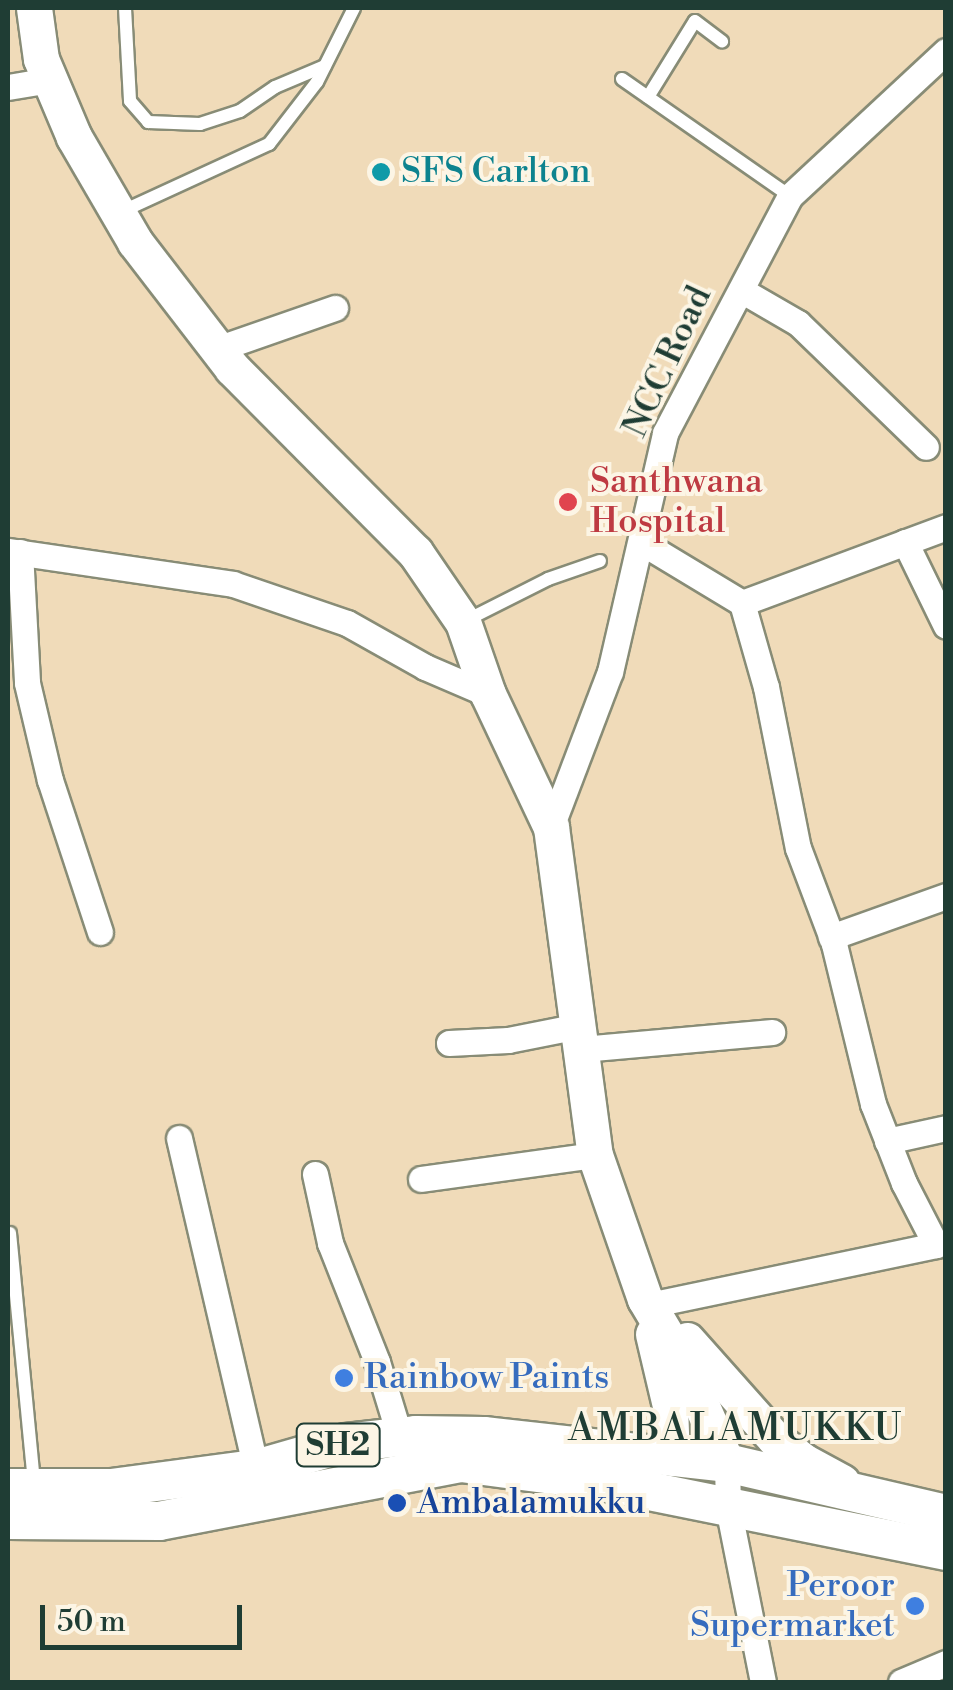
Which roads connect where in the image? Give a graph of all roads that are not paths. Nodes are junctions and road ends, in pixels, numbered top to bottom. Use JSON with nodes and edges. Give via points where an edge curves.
{"nodes":[{"id":1,"x":34,"y":8,"type":"edge"},
{"id":2,"x":125,"y":8,"type":"edge"},
{"id":3,"x":354,"y":8,"type":"edge"},
{"id":4,"x":722,"y":42,"type":"dead end"},
{"id":5,"x":946,"y":51,"type":"edge"},
{"id":6,"x":325,"y":66,"type":"junction"},
{"id":7,"x":622,"y":79,"type":"dead end"},
{"id":8,"x":50,"y":80,"type":"junction"},
{"id":9,"x":8,"y":87,"type":"edge"},
{"id":10,"x":648,"y":97,"type":"junction"},
{"id":11,"x":790,"y":196,"type":"junction"},
{"id":12,"x":119,"y":214,"type":"junction"},
{"id":13,"x":741,"y":290,"type":"junction"},
{"id":14,"x":335,"y":308,"type":"dead end"},
{"id":15,"x":217,"y":348,"type":"junction"},
{"id":16,"x":926,"y":447,"type":"dead end"},
{"id":17,"x":946,"y":527,"type":"edge"},
{"id":18,"x":642,"y":542,"type":"junction"},
{"id":19,"x":905,"y":542,"type":"junction"},
{"id":20,"x":14,"y":552,"type":"edge"},
{"id":21,"x":600,"y":561,"type":"dead end"},
{"id":22,"x":742,"y":604,"type":"junction"},
{"id":23,"x":463,"y":622,"type":"junction"},
{"id":24,"x":946,"y":626,"type":"edge"},
{"id":25,"x":488,"y":694,"type":"junction"},
{"id":26,"x":551,"y":827,"type":"junction"},
{"id":27,"x":946,"y":896,"type":"edge"},
{"id":28,"x":100,"y":932,"type":"dead end"},
{"id":29,"x":831,"y":937,"type":"junction"},
{"id":30,"x":772,"y":1032,"type":"dead end"},
{"id":31,"x":580,"y":1038,"type":"junction"},
{"id":32,"x":449,"y":1044,"type":"dead end"},
{"id":33,"x":946,"y":1128,"type":"edge"},
{"id":34,"x":179,"y":1138,"type":"dead end"},
{"id":35,"x":888,"y":1141,"type":"junction"},
{"id":36,"x":595,"y":1155,"type":"junction"},
{"id":37,"x":316,"y":1174,"type":"dead end"},
{"id":38,"x":421,"y":1179,"type":"dead end"},
{"id":39,"x":10,"y":1233,"type":"dead end"},
{"id":40,"x":941,"y":1244,"type":"edge"},
{"id":41,"x":652,"y":1301,"type":"junction"},
{"id":42,"x":400,"y":1436,"type":"junction"},
{"id":43,"x":672,"y":1458,"type":"junction"},
{"id":44,"x":727,"y":1463,"type":"junction"},
{"id":45,"x":256,"y":1469,"type":"junction"},
{"id":46,"x":21,"y":1489,"type":"edge"},
{"id":47,"x":859,"y":1492,"type":"junction"},
{"id":48,"x":728,"y":1507,"type":"junction"},
{"id":49,"x":946,"y":1514,"type":"edge"},
{"id":50,"x":8,"y":1520,"type":"edge"},
{"id":51,"x":946,"y":1551,"type":"edge"},
{"id":52,"x":946,"y":1663,"type":"edge"},
{"id":53,"x":763,"y":1682,"type":"edge"},
{"id":54,"x":901,"y":1682,"type":"edge"}],
"edges":[{"from":1,"to":8,"type":"main road"},
{"from":2,"to":6,"type":"lane","via":[[130,101],[148,122],[213,120]]},
{"from":3,"to":6,"type":"lane"},
{"from":4,"to":10,"type":"lane","via":[[695,21]]},
{"from":5,"to":11,"type":"street","name":"NCC Road"},
{"from":6,"to":12,"type":"lane","via":[[269,144]]},
{"from":7,"to":10,"type":"lane"},
{"from":8,"to":9,"type":"street"},
{"from":8,"to":12,"type":"main road"},
{"from":10,"to":11,"type":"lane"},
{"from":11,"to":13,"type":"street","name":"NCC Road"},
{"from":12,"to":15,"type":"main road"},
{"from":13,"to":16,"type":"street","via":[[798,324]]},
{"from":13,"to":18,"type":"street","name":"NCC Road","via":[[665,433]]},
{"from":14,"to":15,"type":"street"},
{"from":15,"to":23,"type":"main road","via":[[415,552]]},
{"from":17,"to":19,"type":"street"},
{"from":18,"to":22,"type":"street"},
{"from":18,"to":26,"type":"street","name":"NCC Road","via":[[610,672]]},
{"from":19,"to":22,"type":"street"},
{"from":19,"to":24,"type":"street"},
{"from":20,"to":25,"type":"street","via":[[233,584],[348,623]]},
{"from":20,"to":28,"type":"street","via":[[27,683],[50,780]]},
{"from":21,"to":23,"type":"lane"},
{"from":22,"to":29,"type":"street","via":[[798,848]]},
{"from":23,"to":25,"type":"main road"},
{"from":25,"to":26,"type":"main road"},
{"from":26,"to":31,"type":"main road"},
{"from":27,"to":29,"type":"street"},
{"from":29,"to":35,"type":"street"},
{"from":30,"to":31,"type":"street"},
{"from":31,"to":32,"type":"street"},
{"from":31,"to":36,"type":"main road"},
{"from":33,"to":35,"type":"street"},
{"from":34,"to":45,"type":"street"},
{"from":35,"to":40,"type":"street"},
{"from":36,"to":38,"type":"street"},
{"from":36,"to":41,"type":"main road"},
{"from":37,"to":42,"type":"street","via":[[330,1242]]},
{"from":39,"to":46,"type":"lane"},
{"from":40,"to":41,"type":"street"},
{"from":41,"to":43,"type":"main road"},
{"from":41,"to":44,"type":"main road"},
{"from":41,"to":47,"type":"main road","via":[[775,1438]]},
{"from":42,"to":43,"type":"main road","number":"SH2","via":[[484,1436]]},
{"from":42,"to":45,"type":"main road","number":"SH2","via":[[346,1443]]},
{"from":43,"to":44,"type":"main road","number":"SH2"},
{"from":44,"to":47,"type":"main road","number":"SH2"},
{"from":44,"to":48,"type":"street"},
{"from":45,"to":46,"type":"main road","number":"SH2","via":[[110,1488]]},
{"from":47,"to":49,"type":"main road","number":"SH2"},
{"from":48,"to":50,"type":"main road","via":[[461,1463],[159,1521]]},
{"from":48,"to":51,"type":"main road"},
{"from":48,"to":53,"type":"street"},
{"from":52,"to":54,"type":"street"}]}
